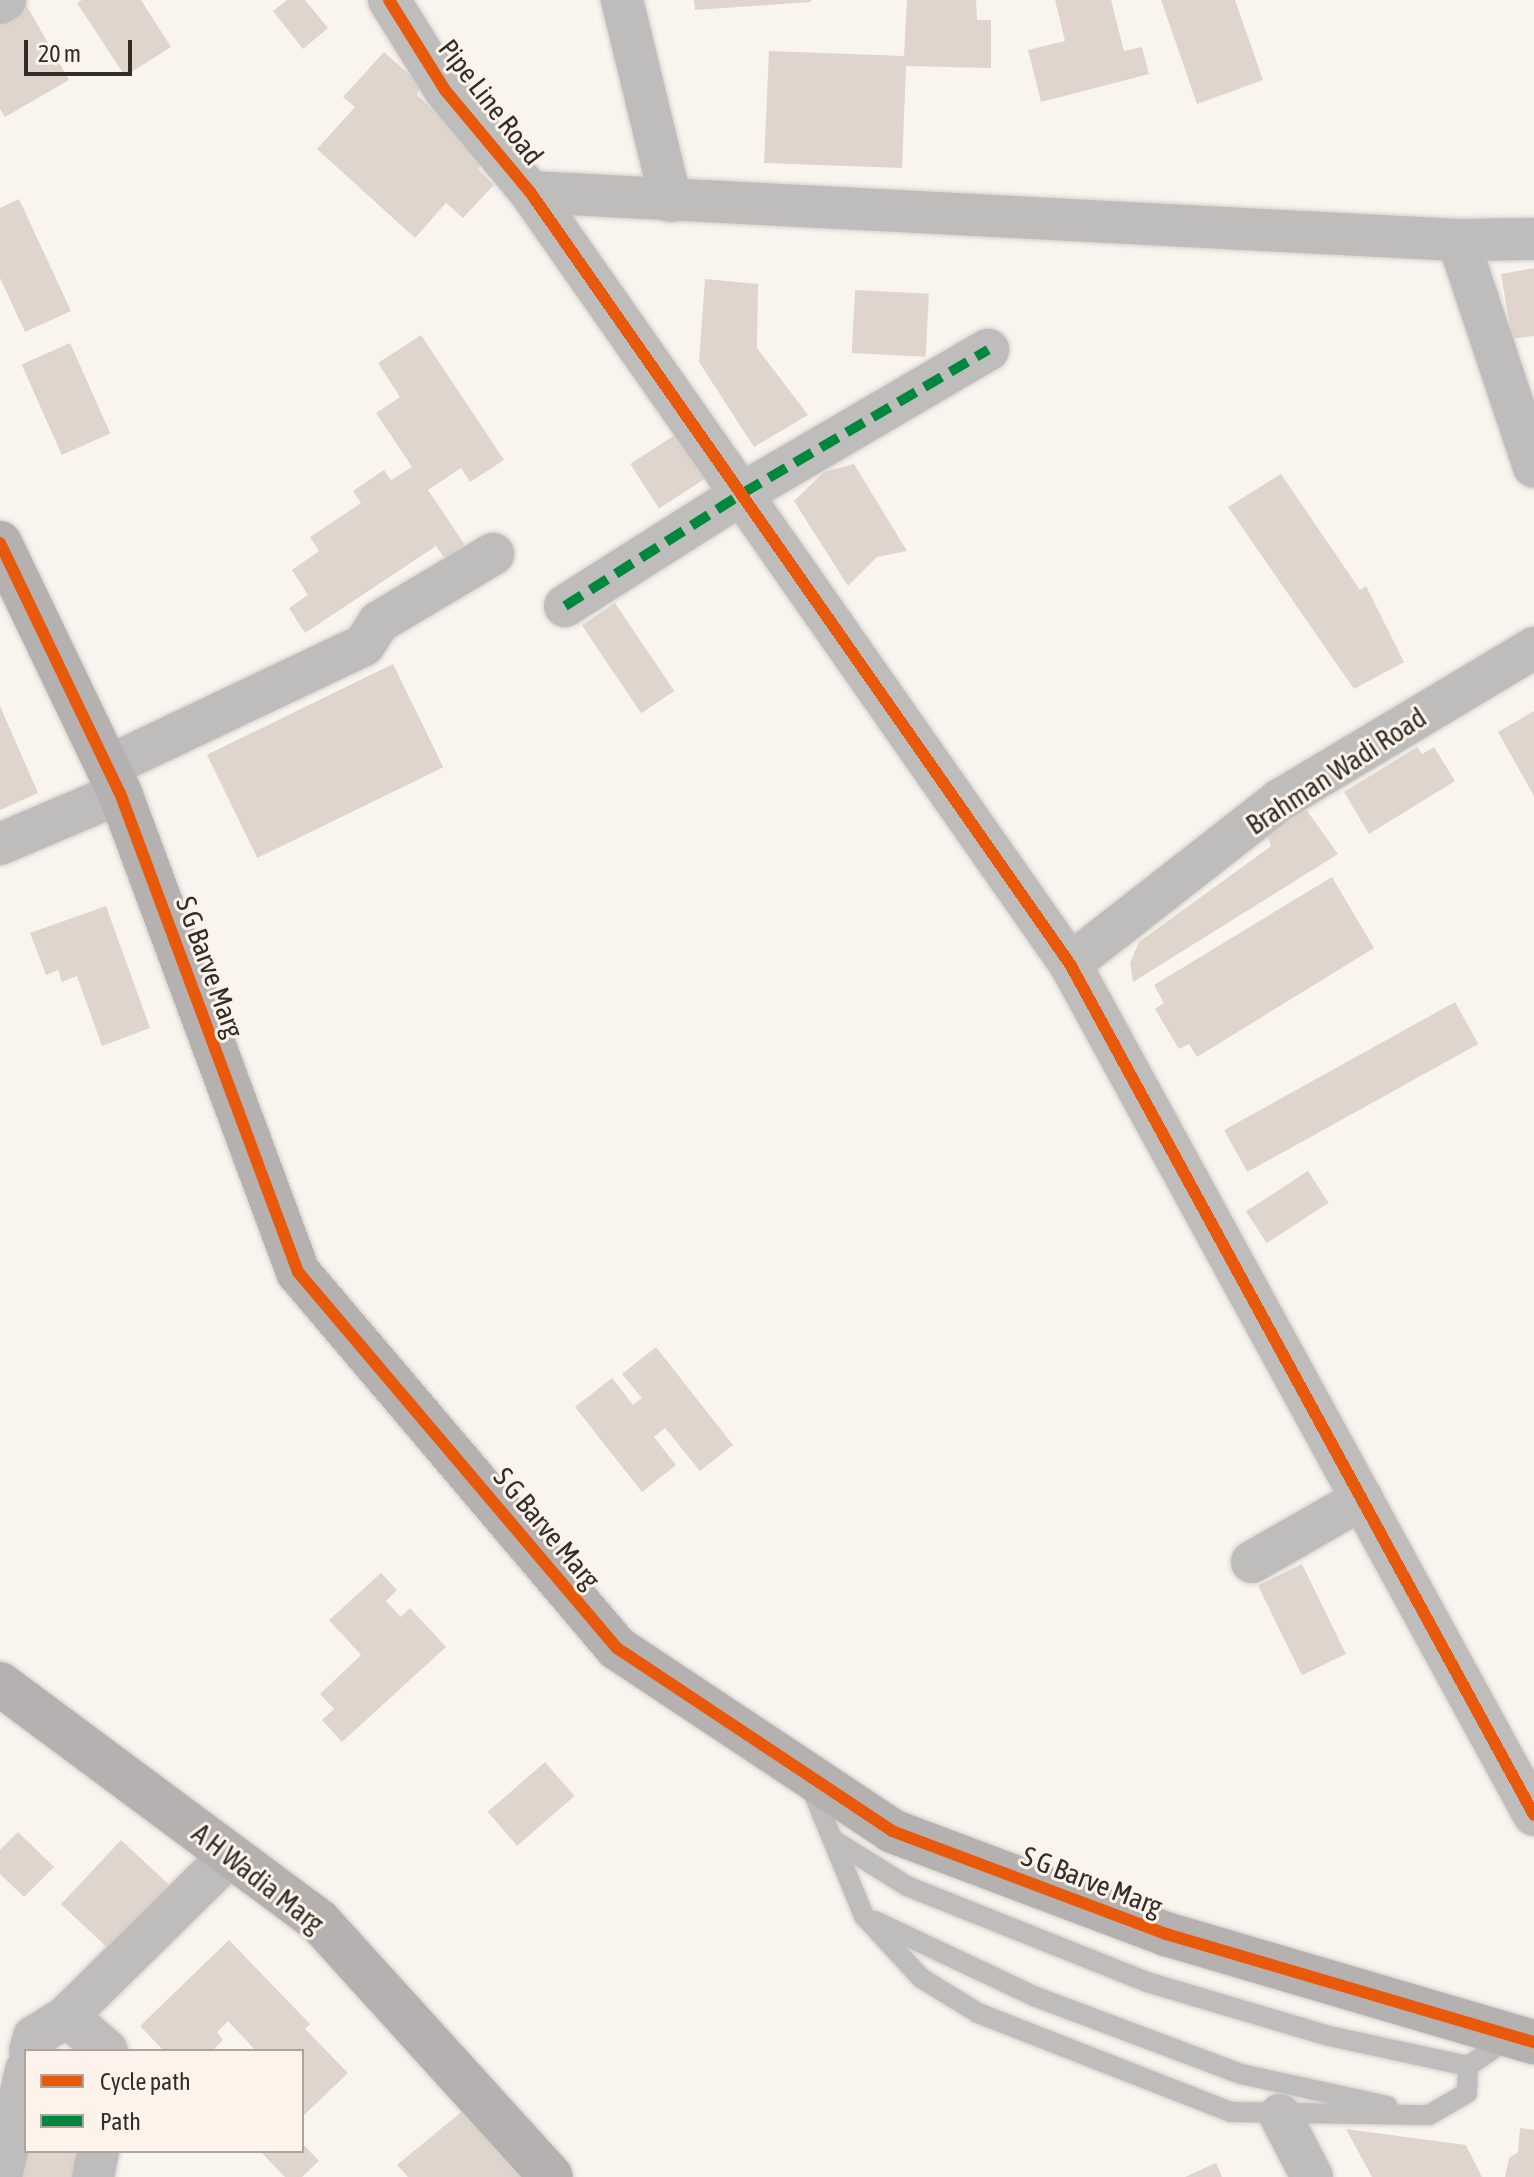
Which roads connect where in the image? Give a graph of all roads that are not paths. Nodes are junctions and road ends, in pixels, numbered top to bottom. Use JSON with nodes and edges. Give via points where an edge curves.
{"nodes":[{"id":1,"x":389,"y":0,"type":"edge"},
{"id":2,"x":622,"y":0,"type":"edge"},
{"id":3,"x":530,"y":192,"type":"junction"},
{"id":4,"x":671,"y":201,"type":"junction"},
{"id":5,"x":1534,"y":239,"type":"edge"},
{"id":6,"x":1458,"y":240,"type":"junction"},
{"id":7,"x":988,"y":350,"type":"dead end"},
{"id":8,"x":1534,"y":467,"type":"edge"},
{"id":9,"x":743,"y":493,"type":"junction"},
{"id":10,"x":0,"y":543,"type":"edge"},
{"id":11,"x":493,"y":554,"type":"dead end"},
{"id":12,"x":565,"y":606,"type":"dead end"},
{"id":13,"x":1534,"y":648,"type":"edge"},
{"id":14,"x":114,"y":780,"type":"junction"},
{"id":15,"x":0,"y":844,"type":"edge"},
{"id":16,"x":1070,"y":964,"type":"junction"},
{"id":17,"x":1362,"y":1499,"type":"junction"},
{"id":18,"x":1252,"y":1562,"type":"dead end"},
{"id":19,"x":0,"y":1684,"type":"edge"},
{"id":20,"x":805,"y":1773,"type":"junction"},
{"id":21,"x":1534,"y":1815,"type":"edge"},
{"id":22,"x":835,"y":1841,"type":"junction"},
{"id":23,"x":230,"y":1855,"type":"junction"},
{"id":24,"x":864,"y":1916,"type":"junction"},
{"id":25,"x":67,"y":2016,"type":"junction"},
{"id":26,"x":1524,"y":2039,"type":"edge"},
{"id":27,"x":31,"y":2049,"type":"edge"},
{"id":28,"x":105,"y":2049,"type":"edge"},
{"id":29,"x":1468,"y":2066,"type":"junction"},
{"id":30,"x":24,"y":2079,"type":"edge"},
{"id":31,"x":1280,"y":2115,"type":"junction"},
{"id":32,"x":1429,"y":2115,"type":"junction"},
{"id":33,"x":98,"y":2153,"type":"edge"},
{"id":34,"x":1,"y":2177,"type":"edge"},
{"id":35,"x":93,"y":2177,"type":"edge"},
{"id":36,"x":551,"y":2177,"type":"edge"},
{"id":37,"x":1312,"y":2177,"type":"edge"}],
"edges":[{"from":1,"to":3,"type":"street","name":"Pipe Line Road","via":[[445,90]]},
{"from":2,"to":4,"type":"street"},
{"from":3,"to":4,"type":"street"},
{"from":3,"to":9,"type":"street","name":"Pipe Line Road"},
{"from":4,"to":6,"type":"street"},
{"from":5,"to":6,"type":"street"},
{"from":6,"to":8,"type":"street"},
{"from":7,"to":9,"type":"street"},
{"from":9,"to":12,"type":"street"},
{"from":9,"to":16,"type":"street","name":"Pipe Line Road"},
{"from":10,"to":14,"type":"street","name":"S G Barve Marg"},
{"from":11,"to":14,"type":"street","via":[[379,622],[364,645]]},
{"from":13,"to":16,"type":"street","name":"Brahman Wadi Road","via":[[1280,800]]},
{"from":14,"to":15,"type":"street"},
{"from":14,"to":20,"type":"street","name":"S G Barve Marg","via":[[298,1272],[617,1648]]},
{"from":16,"to":17,"type":"street","name":"Pipe Line Road"},
{"from":17,"to":18,"type":"street"},
{"from":17,"to":21,"type":"street","name":"Pipe Line Road"},
{"from":19,"to":23,"type":"street","name":"A H Wadia Marg"},
{"from":20,"to":22,"type":"lane"},
{"from":20,"to":26,"type":"street","name":"S G Barve Marg","via":[[892,1831],[1166,1934]]},
{"from":22,"to":24,"type":"lane"},
{"from":22,"to":29,"type":"lane","via":[[907,1886],[1147,1982],[1329,2036]]},
{"from":23,"to":25,"type":"street"},
{"from":23,"to":36,"type":"street","name":"A H Wadia Marg","via":[[319,1921]]},
{"from":24,"to":31,"type":"lane","via":[[921,1978],[978,2013],[1230,2112]]},
{"from":24,"to":32,"type":"lane","via":[[1036,1997],[1241,2074]]},
{"from":25,"to":27,"type":"street","via":[[34,2037]]},
{"from":25,"to":28,"type":"street"},
{"from":26,"to":29,"type":"lane"},
{"from":29,"to":32,"type":"lane","via":[[1467,2093]]},
{"from":30,"to":34,"type":"street"},
{"from":31,"to":32,"type":"lane"},
{"from":31,"to":37,"type":"street"},
{"from":33,"to":35,"type":"street"}]}
